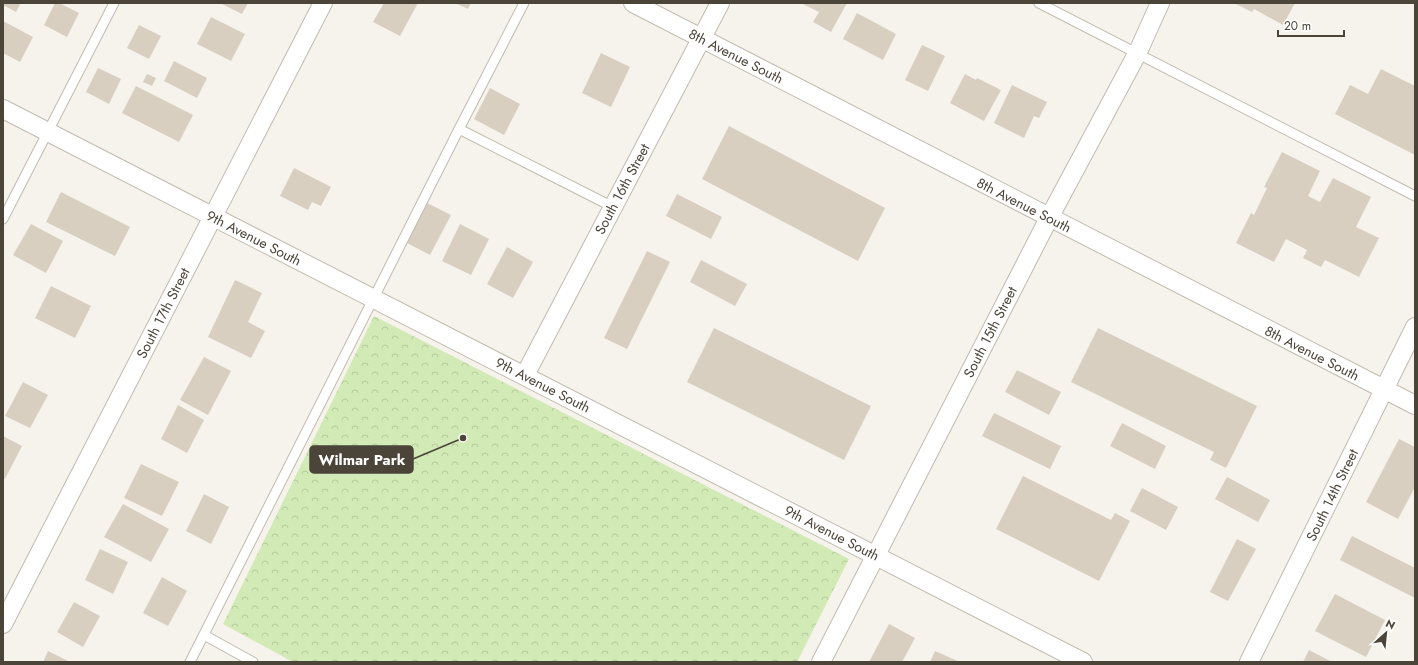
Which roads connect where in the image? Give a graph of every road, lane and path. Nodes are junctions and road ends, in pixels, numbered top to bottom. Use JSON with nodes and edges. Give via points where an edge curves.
{"nodes":[{"id":1,"x":114,"y":3,"type":"edge"},
{"id":2,"x":323,"y":3,"type":"edge"},
{"id":3,"x":524,"y":3,"type":"edge"},
{"id":4,"x":633,"y":3,"type":"edge"},
{"id":5,"x":720,"y":3,"type":"edge"},
{"id":6,"x":1039,"y":3,"type":"edge"},
{"id":7,"x":1160,"y":3,"type":"edge"},
{"id":8,"x":702,"y":38,"type":"junction"},
{"id":9,"x":1137,"y":54,"type":"junction"},
{"id":10,"x":3,"y":109,"type":"edge"},
{"id":11,"x":459,"y":129,"type":"junction"},
{"id":12,"x":47,"y":132,"type":"junction"},
{"id":13,"x":1415,"y":196,"type":"edge"},
{"id":14,"x":613,"y":207,"type":"junction"},
{"id":15,"x":212,"y":217,"type":"junction"},
{"id":16,"x":1049,"y":218,"type":"junction"},
{"id":17,"x":3,"y":219,"type":"edge"},
{"id":18,"x":374,"y":299,"type":"junction"},
{"id":19,"x":1415,"y":327,"type":"edge"},
{"id":20,"x":524,"y":375,"type":"junction"},
{"id":21,"x":1384,"y":389,"type":"junction"},
{"id":22,"x":1415,"y":406,"type":"edge"},
{"id":23,"x":876,"y":555,"type":"junction"},
{"id":24,"x":3,"y":624,"type":"edge"},
{"id":25,"x":204,"y":635,"type":"junction"},
{"id":26,"x":190,"y":662,"type":"edge"},
{"id":27,"x":253,"y":662,"type":"edge"},
{"id":28,"x":821,"y":662,"type":"edge"},
{"id":29,"x":1083,"y":662,"type":"edge"},
{"id":30,"x":1249,"y":662,"type":"edge"}],
"edges":[{"from":1,"to":12,"type":"lane"},
{"from":2,"to":15,"type":"street","name":"South 17th Street"},
{"from":3,"to":11,"type":"lane"},
{"from":4,"to":8,"type":"street","name":"8th Avenue South"},
{"from":5,"to":8,"type":"street","name":"South 16th Street"},
{"from":6,"to":9,"type":"lane"},
{"from":7,"to":9,"type":"street","name":"South 15th Street"},
{"from":8,"to":14,"type":"street","name":"South 16th Street"},
{"from":8,"to":16,"type":"street","name":"8th Avenue South"},
{"from":9,"to":13,"type":"lane"},
{"from":9,"to":16,"type":"street","name":"South 15th Street"},
{"from":10,"to":12,"type":"street","name":"9th Avenue South"},
{"from":11,"to":14,"type":"lane"},
{"from":11,"to":18,"type":"lane"},
{"from":12,"to":15,"type":"street","name":"9th Avenue South"},
{"from":12,"to":17,"type":"lane"},
{"from":14,"to":20,"type":"street","name":"South 16th Street"},
{"from":15,"to":18,"type":"street","name":"9th Avenue South"},
{"from":15,"to":24,"type":"street","name":"South 17th Street"},
{"from":16,"to":21,"type":"street","name":"8th Avenue South"},
{"from":16,"to":23,"type":"street","name":"South 15th Street"},
{"from":18,"to":20,"type":"street","name":"9th Avenue South"},
{"from":18,"to":25,"type":"lane"},
{"from":19,"to":21,"type":"street","name":"South 14th Street"},
{"from":20,"to":23,"type":"street","name":"9th Avenue South"},
{"from":21,"to":22,"type":"street","name":"8th Avenue South"},
{"from":21,"to":30,"type":"street","name":"South 14th Street"},
{"from":23,"to":28,"type":"street","name":"South 15th Street"},
{"from":23,"to":29,"type":"street","name":"9th Avenue South"},
{"from":25,"to":26,"type":"lane"},
{"from":25,"to":27,"type":"lane"}]}
